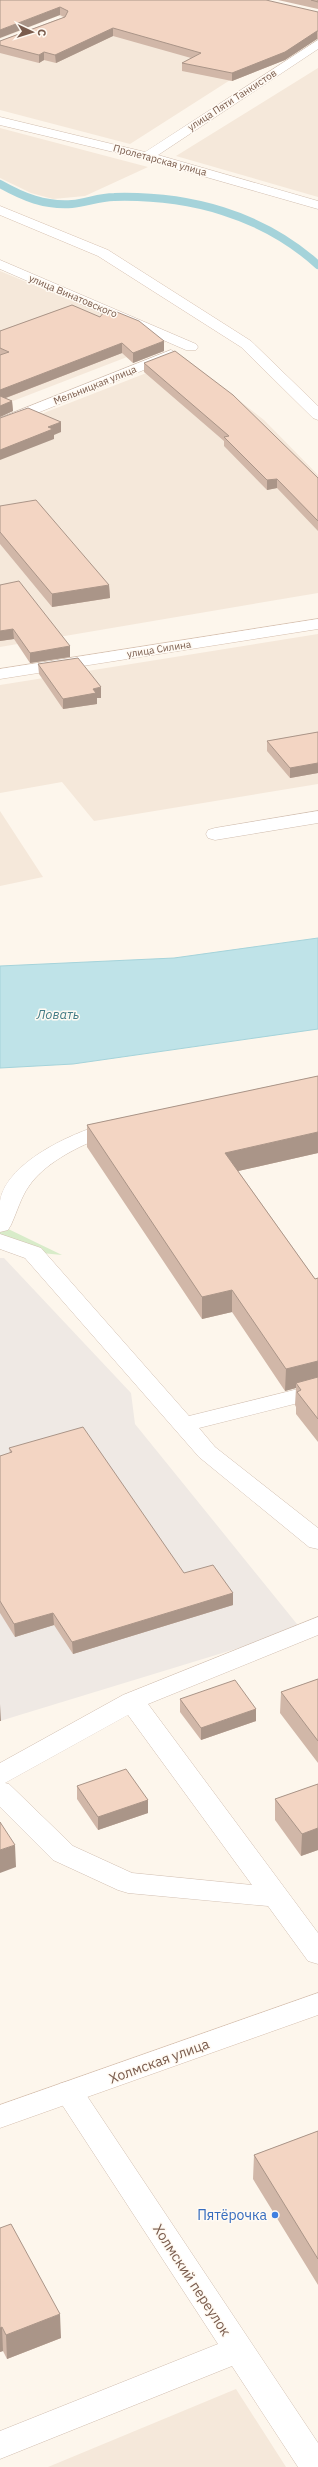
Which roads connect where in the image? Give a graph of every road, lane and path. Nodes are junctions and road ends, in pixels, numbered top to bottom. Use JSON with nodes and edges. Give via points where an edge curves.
{"nodes":[{"id":1,"x":318,"y":44,"type":"edge"},
{"id":2,"x":0,"y":121,"type":"edge"},
{"id":3,"x":147,"y":156,"type":"junction"},
{"id":4,"x":318,"y":205,"type":"edge"},
{"id":5,"x":0,"y":210,"type":"edge"},
{"id":6,"x":0,"y":264,"type":"edge"},
{"id":7,"x":191,"y":347,"type":"joint"},
{"id":8,"x":318,"y":415,"type":"edge"},
{"id":9,"x":0,"y":423,"type":"edge"},
{"id":10,"x":318,"y":624,"type":"edge"},
{"id":11,"x":0,"y":674,"type":"edge"},
{"id":12,"x":318,"y":817,"type":"edge"},
{"id":13,"x":215,"y":834,"type":"dead end"},
{"id":14,"x":138,"y":1123,"type":"edge"},
{"id":15,"x":0,"y":1225,"type":"edge"},
{"id":16,"x":0,"y":1241,"type":"edge"},
{"id":17,"x":318,"y":1391,"type":"edge"},
{"id":18,"x":184,"y":1425,"type":"junction"},
{"id":19,"x":318,"y":1541,"type":"edge"},
{"id":20,"x":318,"y":1625,"type":"edge"},
{"id":21,"x":132,"y":1701,"type":"junction"},
{"id":22,"x":0,"y":1775,"type":"edge"},
{"id":23,"x":0,"y":1791,"type":"edge"},
{"id":24,"x":276,"y":1897,"type":"junction"},
{"id":25,"x":318,"y":1954,"type":"edge"},
{"id":26,"x":318,"y":2004,"type":"edge"},
{"id":27,"x":69,"y":2092,"type":"junction"},
{"id":28,"x":0,"y":2117,"type":"edge"},
{"id":29,"x":238,"y":2350,"type":"junction"},
{"id":30,"x":0,"y":2445,"type":"edge"},
{"id":31,"x":316,"y":2467,"type":"edge"}],
"edges":[{"from":1,"to":3,"type":"street","name":"улица Пяти Танкистов"},
{"from":2,"to":3,"type":"street","name":"Пролетарская улица"},
{"from":3,"to":4,"type":"street","name":"Пролетарская улица"},
{"from":5,"to":8,"type":"street","via":[[103,253],[246,344]]},
{"from":6,"to":7,"type":"street","name":"улица Винатовского"},
{"from":7,"to":9,"type":"street","name":"Мельницкая улица"},
{"from":10,"to":11,"type":"street","name":"улица Силина"},
{"from":12,"to":13,"type":"street"},
{"from":14,"to":15,"type":"street","via":[[99,1131],[62,1148],[23,1178]]},
{"from":16,"to":18,"type":"street","via":[[33,1253]]},
{"from":17,"to":18,"type":"street"},
{"from":18,"to":19,"type":"street","via":[[207,1452]]},
{"from":20,"to":21,"type":"street"},
{"from":21,"to":22,"type":"street"},
{"from":21,"to":24,"type":"street"},
{"from":23,"to":24,"type":"street","via":[[63,1853],[128,1883]]},
{"from":24,"to":25,"type":"street"},
{"from":26,"to":27,"type":"street","name":"Холмская улица"},
{"from":27,"to":28,"type":"street","name":"Холмская улица"},
{"from":27,"to":29,"type":"street","name":"Холмский переулок"},
{"from":29,"to":30,"type":"street"},
{"from":29,"to":31,"type":"street","name":"Холмский переулок"}]}
